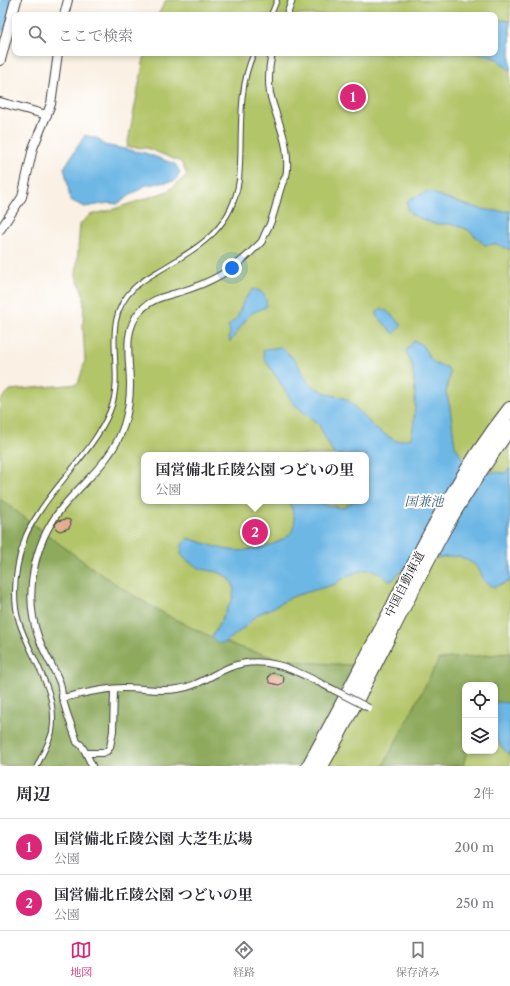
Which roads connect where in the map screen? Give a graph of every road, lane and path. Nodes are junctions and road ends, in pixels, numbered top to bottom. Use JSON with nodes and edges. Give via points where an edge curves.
{"nodes":[{"id":1,"x":16,"y":0,"type":"edge"},
{"id":2,"x":68,"y":0,"type":"edge"},
{"id":3,"x":277,"y":0,"type":"edge"},
{"id":4,"x":292,"y":0,"type":"edge"},
{"id":5,"x":13,"y":12,"type":"edge"},
{"id":6,"x":65,"y":12,"type":"edge"},
{"id":7,"x":272,"y":12,"type":"edge"},
{"id":8,"x":288,"y":12,"type":"edge"},
{"id":9,"x":12,"y":15,"type":"edge"},
{"id":10,"x":58,"y":56,"type":"edge"},
{"id":11,"x":253,"y":56,"type":"edge"},
{"id":12,"x":272,"y":56,"type":"edge"},
{"id":13,"x":0,"y":60,"type":"edge"},
{"id":14,"x":0,"y":102,"type":"edge"},
{"id":15,"x":47,"y":115,"type":"junction"},
{"id":16,"x":0,"y":230,"type":"edge"},
{"id":17,"x":510,"y":409,"type":"edge"},
{"id":18,"x":510,"y":427,"type":"edge"},
{"id":19,"x":486,"y":452,"type":"junction"},
{"id":20,"x":422,"y":560,"type":"junction"},
{"id":21,"x":114,"y":689,"type":"junction"},
{"id":22,"x":62,"y":698,"type":"junction"},
{"id":23,"x":369,"y":708,"type":"dead end"},
{"id":24,"x":86,"y":753,"type":"junction"},
{"id":25,"x":37,"y":766,"type":"edge"},
{"id":26,"x":92,"y":766,"type":"edge"},
{"id":27,"x":309,"y":766,"type":"edge"},
{"id":28,"x":321,"y":766,"type":"edge"}],
"edges":[{"from":1,"to":5,"type":"street"},
{"from":2,"to":6,"type":"street"},
{"from":3,"to":7,"type":"lane"},
{"from":4,"to":8,"type":"street"},
{"from":9,"to":13,"type":"street"},
{"from":10,"to":15,"type":"street"},
{"from":11,"to":25,"type":"lane","via":[[246,76],[243,98],[240,180],[233,204],[222,224],[195,249],[145,279],[124,298],[116,315],[114,329],[116,380],[110,410],[101,430],[49,497],[25,537],[19,559],[15,602],[19,621],[48,688],[53,720],[51,733]]},
{"from":12,"to":22,"type":"street","via":[[270,94],[286,149],[286,176],[262,241],[212,280],[156,299],[140,311],[132,322],[128,338],[129,396],[127,413],[117,442],[100,468],[61,509],[41,544],[33,571],[33,619],[39,641],[60,683]]},
{"from":14,"to":15,"type":"street"},
{"from":15,"to":16,"type":"street","via":[[33,148],[22,197]]},
{"from":17,"to":19,"type":"highway","name":"中国自動車道"},
{"from":18,"to":19,"type":"highway","name":"中国自動車道"},
{"from":19,"to":20,"type":"highway","name":"中国自動車道","via":[[439,517]]},
{"from":20,"to":27,"type":"highway","name":"中国自動車道"},
{"from":20,"to":28,"type":"highway","name":"中国自動車道","via":[[364,686]]},
{"from":21,"to":22,"type":"street"},
{"from":21,"to":23,"type":"street","bridge":true,"via":[[177,690],[240,664],[267,662],[294,670]]},
{"from":21,"to":24,"type":"street","via":[[110,747],[103,753]]},
{"from":22,"to":24,"type":"street","via":[[77,742]]},
{"from":24,"to":26,"type":"street"}]}
